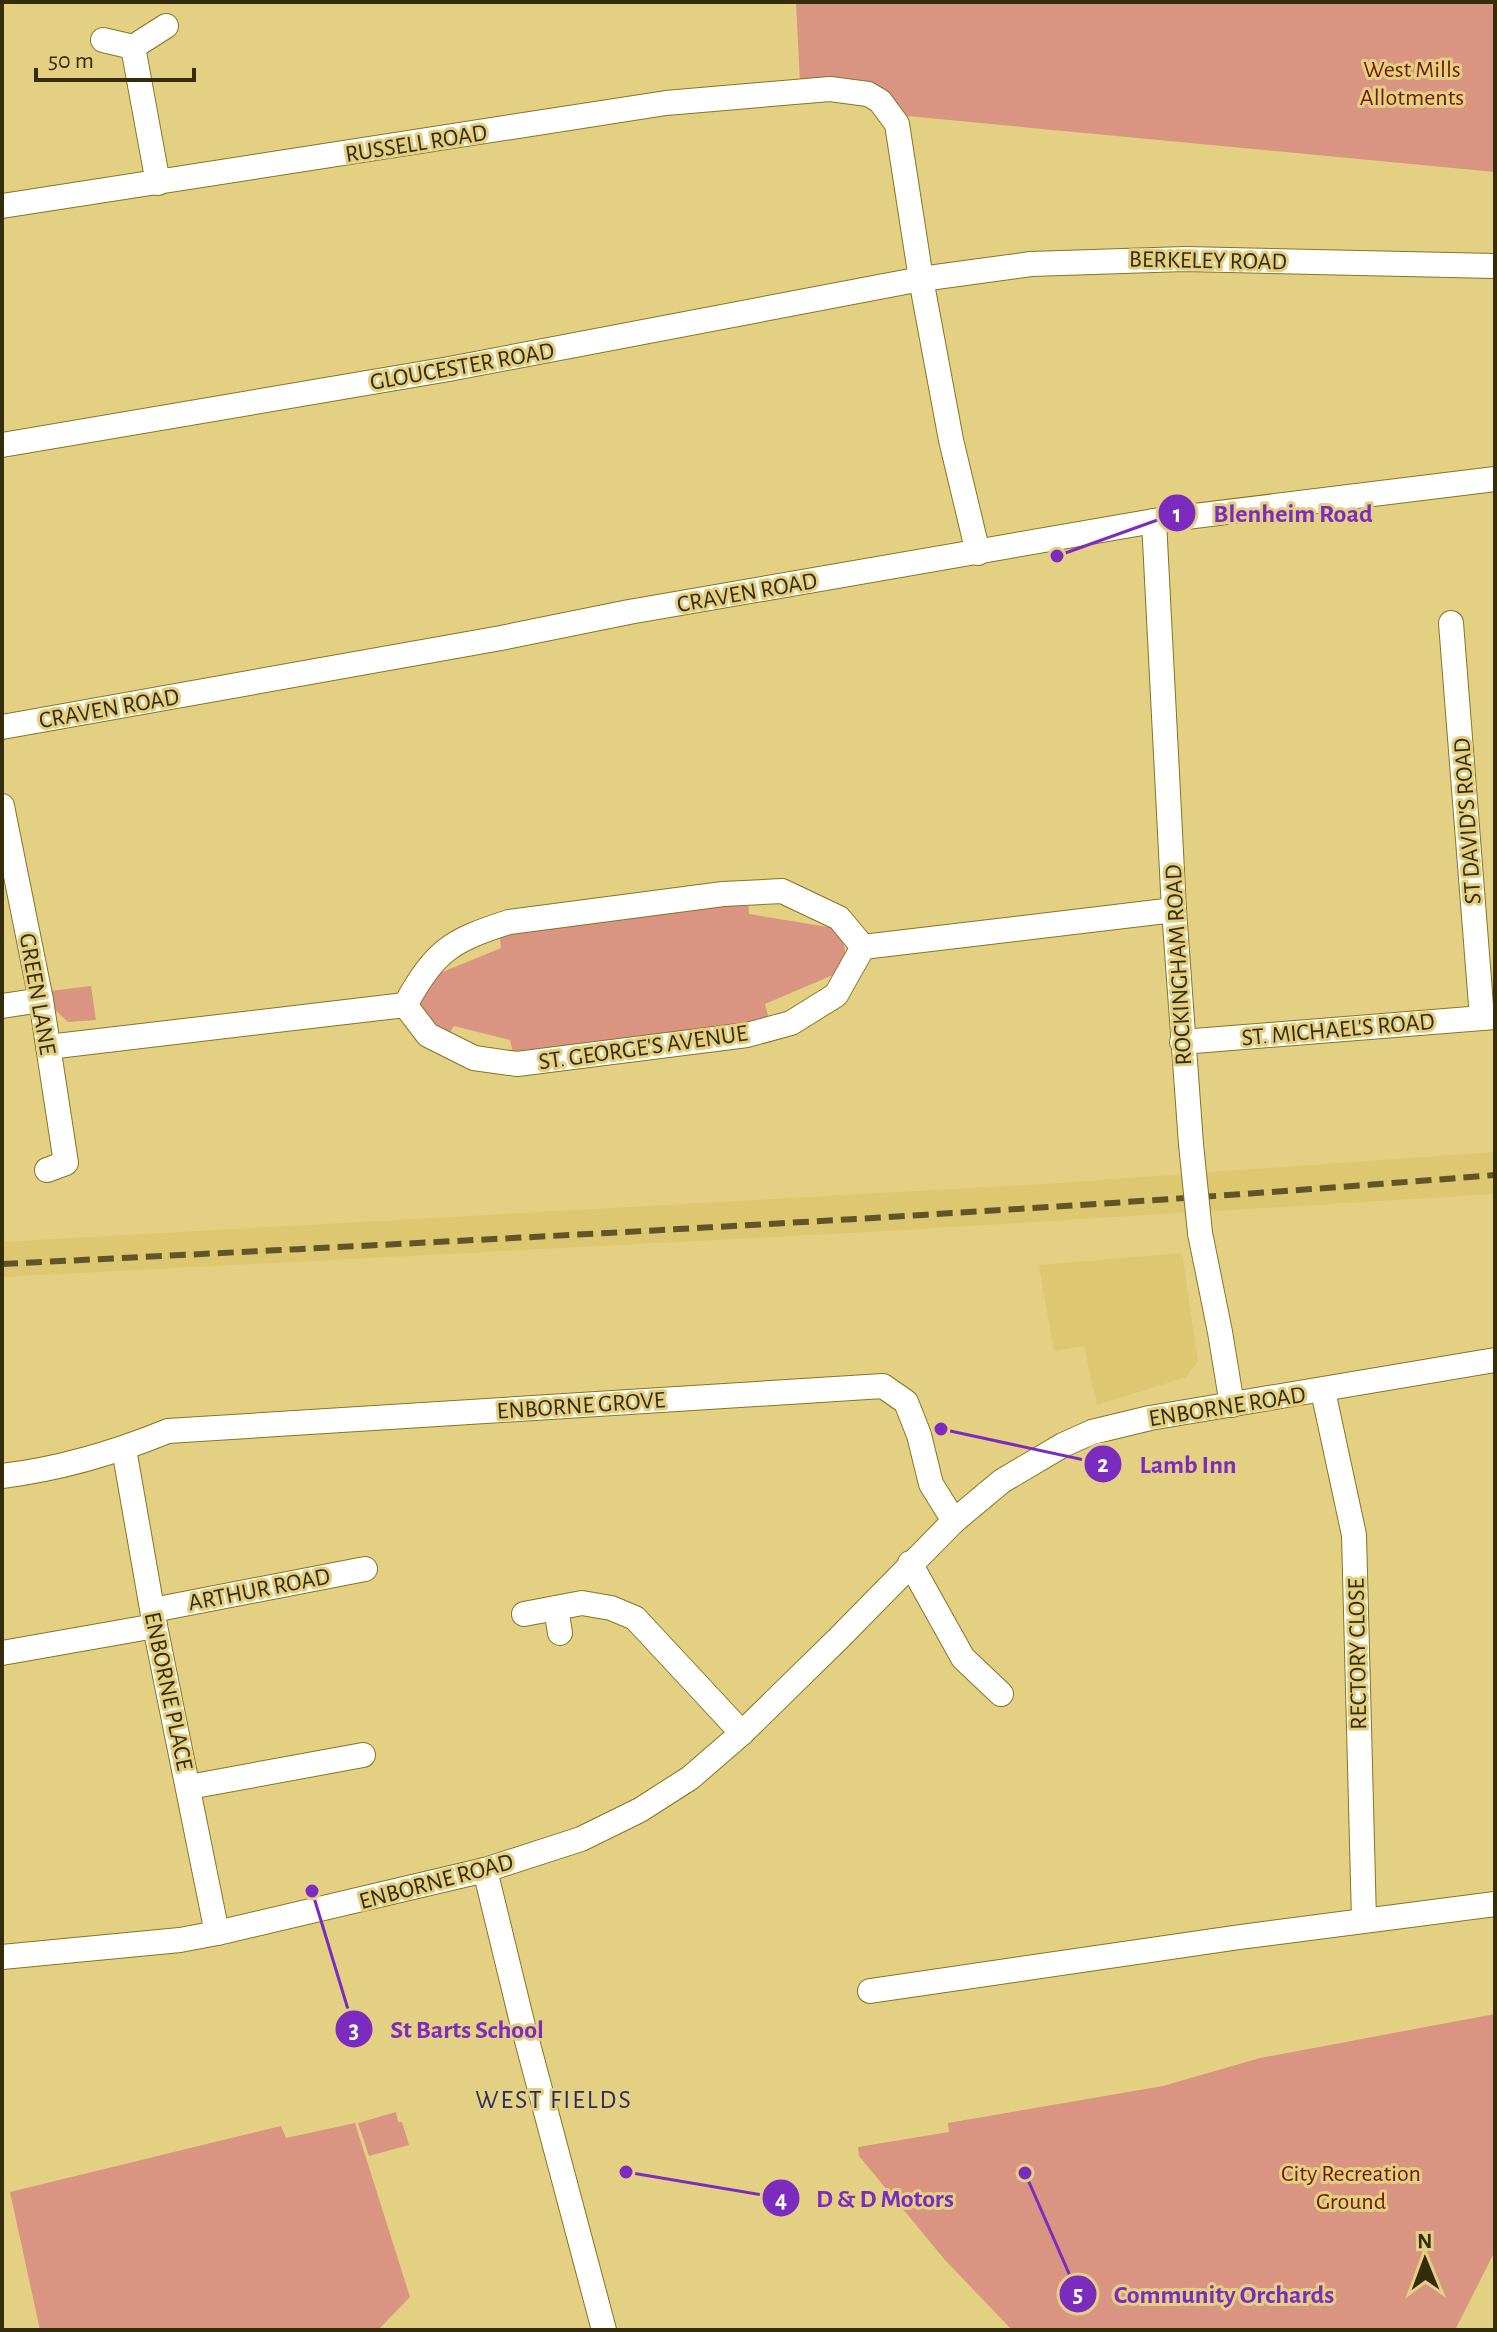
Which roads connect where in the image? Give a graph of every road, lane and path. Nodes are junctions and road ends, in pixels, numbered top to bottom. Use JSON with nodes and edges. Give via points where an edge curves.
{"nodes":[{"id":1,"x":166,"y":26,"type":"dead end"},
{"id":2,"x":103,"y":40,"type":"dead end"},
{"id":3,"x":133,"y":47,"type":"junction"},
{"id":4,"x":158,"y":183,"type":"junction"},
{"id":5,"x":2,"y":206,"type":"edge"},
{"id":6,"x":1495,"y":266,"type":"edge"},
{"id":7,"x":921,"y":279,"type":"junction"},
{"id":8,"x":2,"y":445,"type":"edge"},
{"id":9,"x":1495,"y":479,"type":"edge"},
{"id":10,"x":1154,"y":521,"type":"junction"},
{"id":11,"x":978,"y":553,"type":"junction"},
{"id":12,"x":1450,"y":623,"type":"dead end"},
{"id":13,"x":2,"y":727,"type":"edge"},
{"id":14,"x":2,"y":806,"type":"edge"},
{"id":15,"x":1174,"y":910,"type":"junction"},
{"id":16,"x":863,"y":947,"type":"junction"},
{"id":17,"x":41,"y":1000,"type":"junction"},
{"id":18,"x":405,"y":1005,"type":"junction"},
{"id":19,"x":2,"y":1006,"type":"edge"},
{"id":20,"x":1489,"y":1018,"type":"edge"},
{"id":21,"x":1182,"y":1042,"type":"junction"},
{"id":22,"x":48,"y":1047,"type":"junction"},
{"id":23,"x":47,"y":1170,"type":"dead end"},
{"id":24,"x":1495,"y":1360,"type":"edge"},
{"id":25,"x":1323,"y":1391,"type":"junction"},
{"id":26,"x":1232,"y":1405,"type":"junction"},
{"id":27,"x":124,"y":1449,"type":"junction"},
{"id":28,"x":2,"y":1476,"type":"edge"},
{"id":29,"x":954,"y":1521,"type":"junction"},
{"id":30,"x":910,"y":1563,"type":"junction"},
{"id":31,"x":365,"y":1569,"type":"dead end"},
{"id":32,"x":556,"y":1608,"type":"junction"},
{"id":33,"x":524,"y":1614,"type":"dead end"},
{"id":34,"x":154,"y":1618,"type":"junction"},
{"id":35,"x":560,"y":1633,"type":"dead end"},
{"id":36,"x":2,"y":1653,"type":"edge"},
{"id":37,"x":1001,"y":1694,"type":"dead end"},
{"id":38,"x":742,"y":1733,"type":"junction"},
{"id":39,"x":363,"y":1755,"type":"dead end"},
{"id":40,"x":189,"y":1787,"type":"junction"},
{"id":41,"x":485,"y":1870,"type":"junction"},
{"id":42,"x":1495,"y":1904,"type":"edge"},
{"id":43,"x":1364,"y":1920,"type":"junction"},
{"id":44,"x":217,"y":1933,"type":"junction"},
{"id":45,"x":2,"y":1957,"type":"edge"},
{"id":46,"x":870,"y":1991,"type":"dead end"},
{"id":47,"x":604,"y":2330,"type":"edge"}],
"edges":[{"from":1,"to":3,"type":"street"},
{"from":2,"to":3,"type":"street"},
{"from":3,"to":4,"type":"street"},
{"from":4,"to":5,"type":"street","name":"RUSSELL ROAD"},
{"from":4,"to":7,"type":"street","name":"RUSSELL ROAD","via":[[666,103],[830,89],[868,94],[894,117]]},
{"from":6,"to":7,"type":"street","name":"BERKELEY ROAD","via":[[1102,260]]},
{"from":7,"to":8,"type":"street","name":"GLOUCESTER ROAD","via":[[449,369]]},
{"from":7,"to":11,"type":"street","name":"RUSSELL ROAD"},
{"from":9,"to":10,"type":"street","name":"CRAVEN ROAD"},
{"from":10,"to":11,"type":"street","name":"CRAVEN ROAD"},
{"from":10,"to":15,"type":"street","name":"ROCKINGHAM ROAD"},
{"from":11,"to":13,"type":"street","name":"CRAVEN ROAD"},
{"from":12,"to":20,"type":"street","name":"ST DAVID'S ROAD"},
{"from":14,"to":17,"type":"street","name":"GREEN LANE"},
{"from":15,"to":16,"type":"street"},
{"from":15,"to":21,"type":"street","name":"ROCKINGHAM ROAD"},
{"from":16,"to":18,"type":"street","via":[[839,918],[782,891],[723,894],[509,922],[480,932],[454,943],[425,970]]},
{"from":16,"to":18,"type":"street","name":"ST. GEORGE'S AVENUE","via":[[836,995],[815,1010],[791,1023],[717,1039],[517,1064],[474,1058],[439,1041]]},
{"from":17,"to":19,"type":"street"},
{"from":17,"to":22,"type":"street","name":"GREEN LANE"},
{"from":18,"to":22,"type":"street"},
{"from":20,"to":21,"type":"street","name":"ST. MICHAEL'S ROAD"},
{"from":21,"to":26,"type":"street","name":"ROCKINGHAM ROAD","bridge":true,"via":[[1200,1233]]},
{"from":22,"to":23,"type":"street","name":"GREEN LANE","via":[[66,1163]]},
{"from":24,"to":25,"type":"street","name":"ENBORNE ROAD"},
{"from":25,"to":26,"type":"street","name":"ENBORNE ROAD"},
{"from":25,"to":43,"type":"street","name":"RECTORY CLOSE","via":[[1354,1535]]},
{"from":26,"to":29,"type":"street","name":"ENBORNE ROAD","via":[[1092,1432],[1022,1468]]},
{"from":27,"to":28,"type":"street","name":"ENBORNE GROVE"},
{"from":27,"to":29,"type":"street","name":"ENBORNE GROVE","via":[[168,1431],[883,1386],[906,1402],[931,1484]]},
{"from":27,"to":34,"type":"street","name":"ENBORNE PLACE"},
{"from":29,"to":30,"type":"street","name":"ENBORNE ROAD"},
{"from":30,"to":37,"type":"street","via":[[963,1658]]},
{"from":30,"to":38,"type":"street","name":"ENBORNE ROAD"},
{"from":31,"to":34,"type":"street","name":"ARTHUR ROAD"},
{"from":32,"to":33,"type":"street"},
{"from":32,"to":35,"type":"street"},
{"from":32,"to":38,"type":"street","via":[[582,1603],[635,1618]]},
{"from":34,"to":36,"type":"street","name":"ARTHUR ROAD"},
{"from":34,"to":40,"type":"street","name":"ENBORNE PLACE"},
{"from":38,"to":41,"type":"street","name":"ENBORNE ROAD","via":[[690,1778],[620,1821]]},
{"from":39,"to":40,"type":"street"},
{"from":40,"to":44,"type":"street","name":"ENBORNE PLACE"},
{"from":41,"to":44,"type":"street","name":"ENBORNE ROAD"},
{"from":41,"to":47,"type":"street"},
{"from":42,"to":43,"type":"street"},
{"from":43,"to":46,"type":"street"},
{"from":44,"to":45,"type":"street","name":"ENBORNE ROAD"}]}
